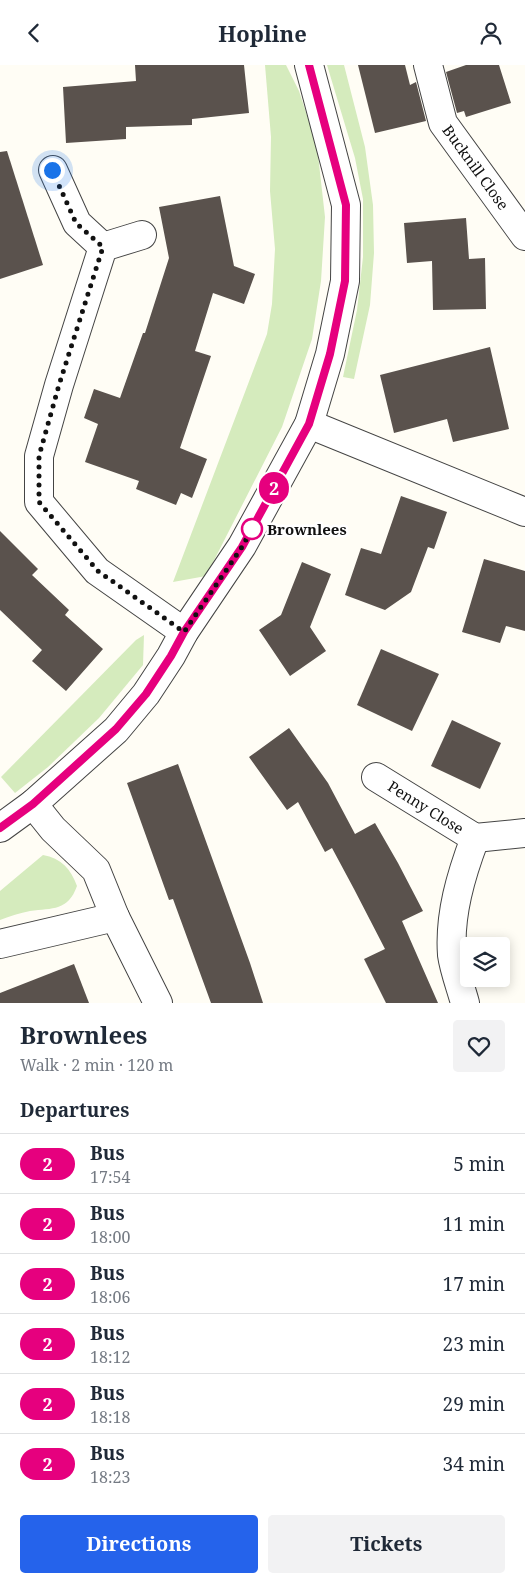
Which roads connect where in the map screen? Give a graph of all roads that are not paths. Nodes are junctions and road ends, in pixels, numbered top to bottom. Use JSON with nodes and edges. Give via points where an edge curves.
{"nodes":[{"id":1,"x":309,"y":65,"type":"edge"},
{"id":2,"x":428,"y":65,"type":"edge"},
{"id":3,"x":52,"y":170,"type":"dead end"},
{"id":4,"x":142,"y":235,"type":"dead end"},
{"id":5,"x":525,"y":236,"type":"edge"},
{"id":6,"x":103,"y":247,"type":"junction"},
{"id":7,"x":309,"y":424,"type":"junction"},
{"id":8,"x":524,"y":504,"type":"edge"},
{"id":9,"x":184,"y":632,"type":"junction"},
{"id":10,"x":376,"y":777,"type":"dead end"},
{"id":11,"x":33,"y":804,"type":"junction"},
{"id":12,"x":0,"y":828,"type":"edge"},
{"id":13,"x":525,"y":833,"type":"edge"},
{"id":14,"x":475,"y":838,"type":"junction"},
{"id":15,"x":115,"y":917,"type":"junction"},
{"id":16,"x":0,"y":944,"type":"edge"},
{"id":17,"x":158,"y":1003,"type":"edge"},
{"id":18,"x":465,"y":1003,"type":"edge"}],
"edges":[{"from":1,"to":7,"type":"street","via":[[346,205],[345,281],[330,354]]},
{"from":2,"to":5,"type":"street","name":"Bucknill Close","via":[[443,123]]},
{"from":3,"to":6,"type":"street","via":[[76,223]]},
{"from":4,"to":6,"type":"street"},
{"from":6,"to":9,"type":"street","via":[[39,456],[39,502],[98,571]]},
{"from":7,"to":8,"type":"street"},
{"from":7,"to":9,"type":"street","via":[[242,547]]},
{"from":9,"to":11,"type":"street","via":[[146,694],[116,729]]},
{"from":10,"to":14,"type":"street","name":"Penny Close"},
{"from":11,"to":12,"type":"street"},
{"from":11,"to":15,"type":"street","via":[[53,829],[96,869]]},
{"from":13,"to":14,"type":"street","name":"Penny Close"},
{"from":14,"to":18,"type":"street","name":"Penny Close","via":[[454,909],[452,955]]},
{"from":15,"to":16,"type":"street"},
{"from":15,"to":17,"type":"street"}]}
